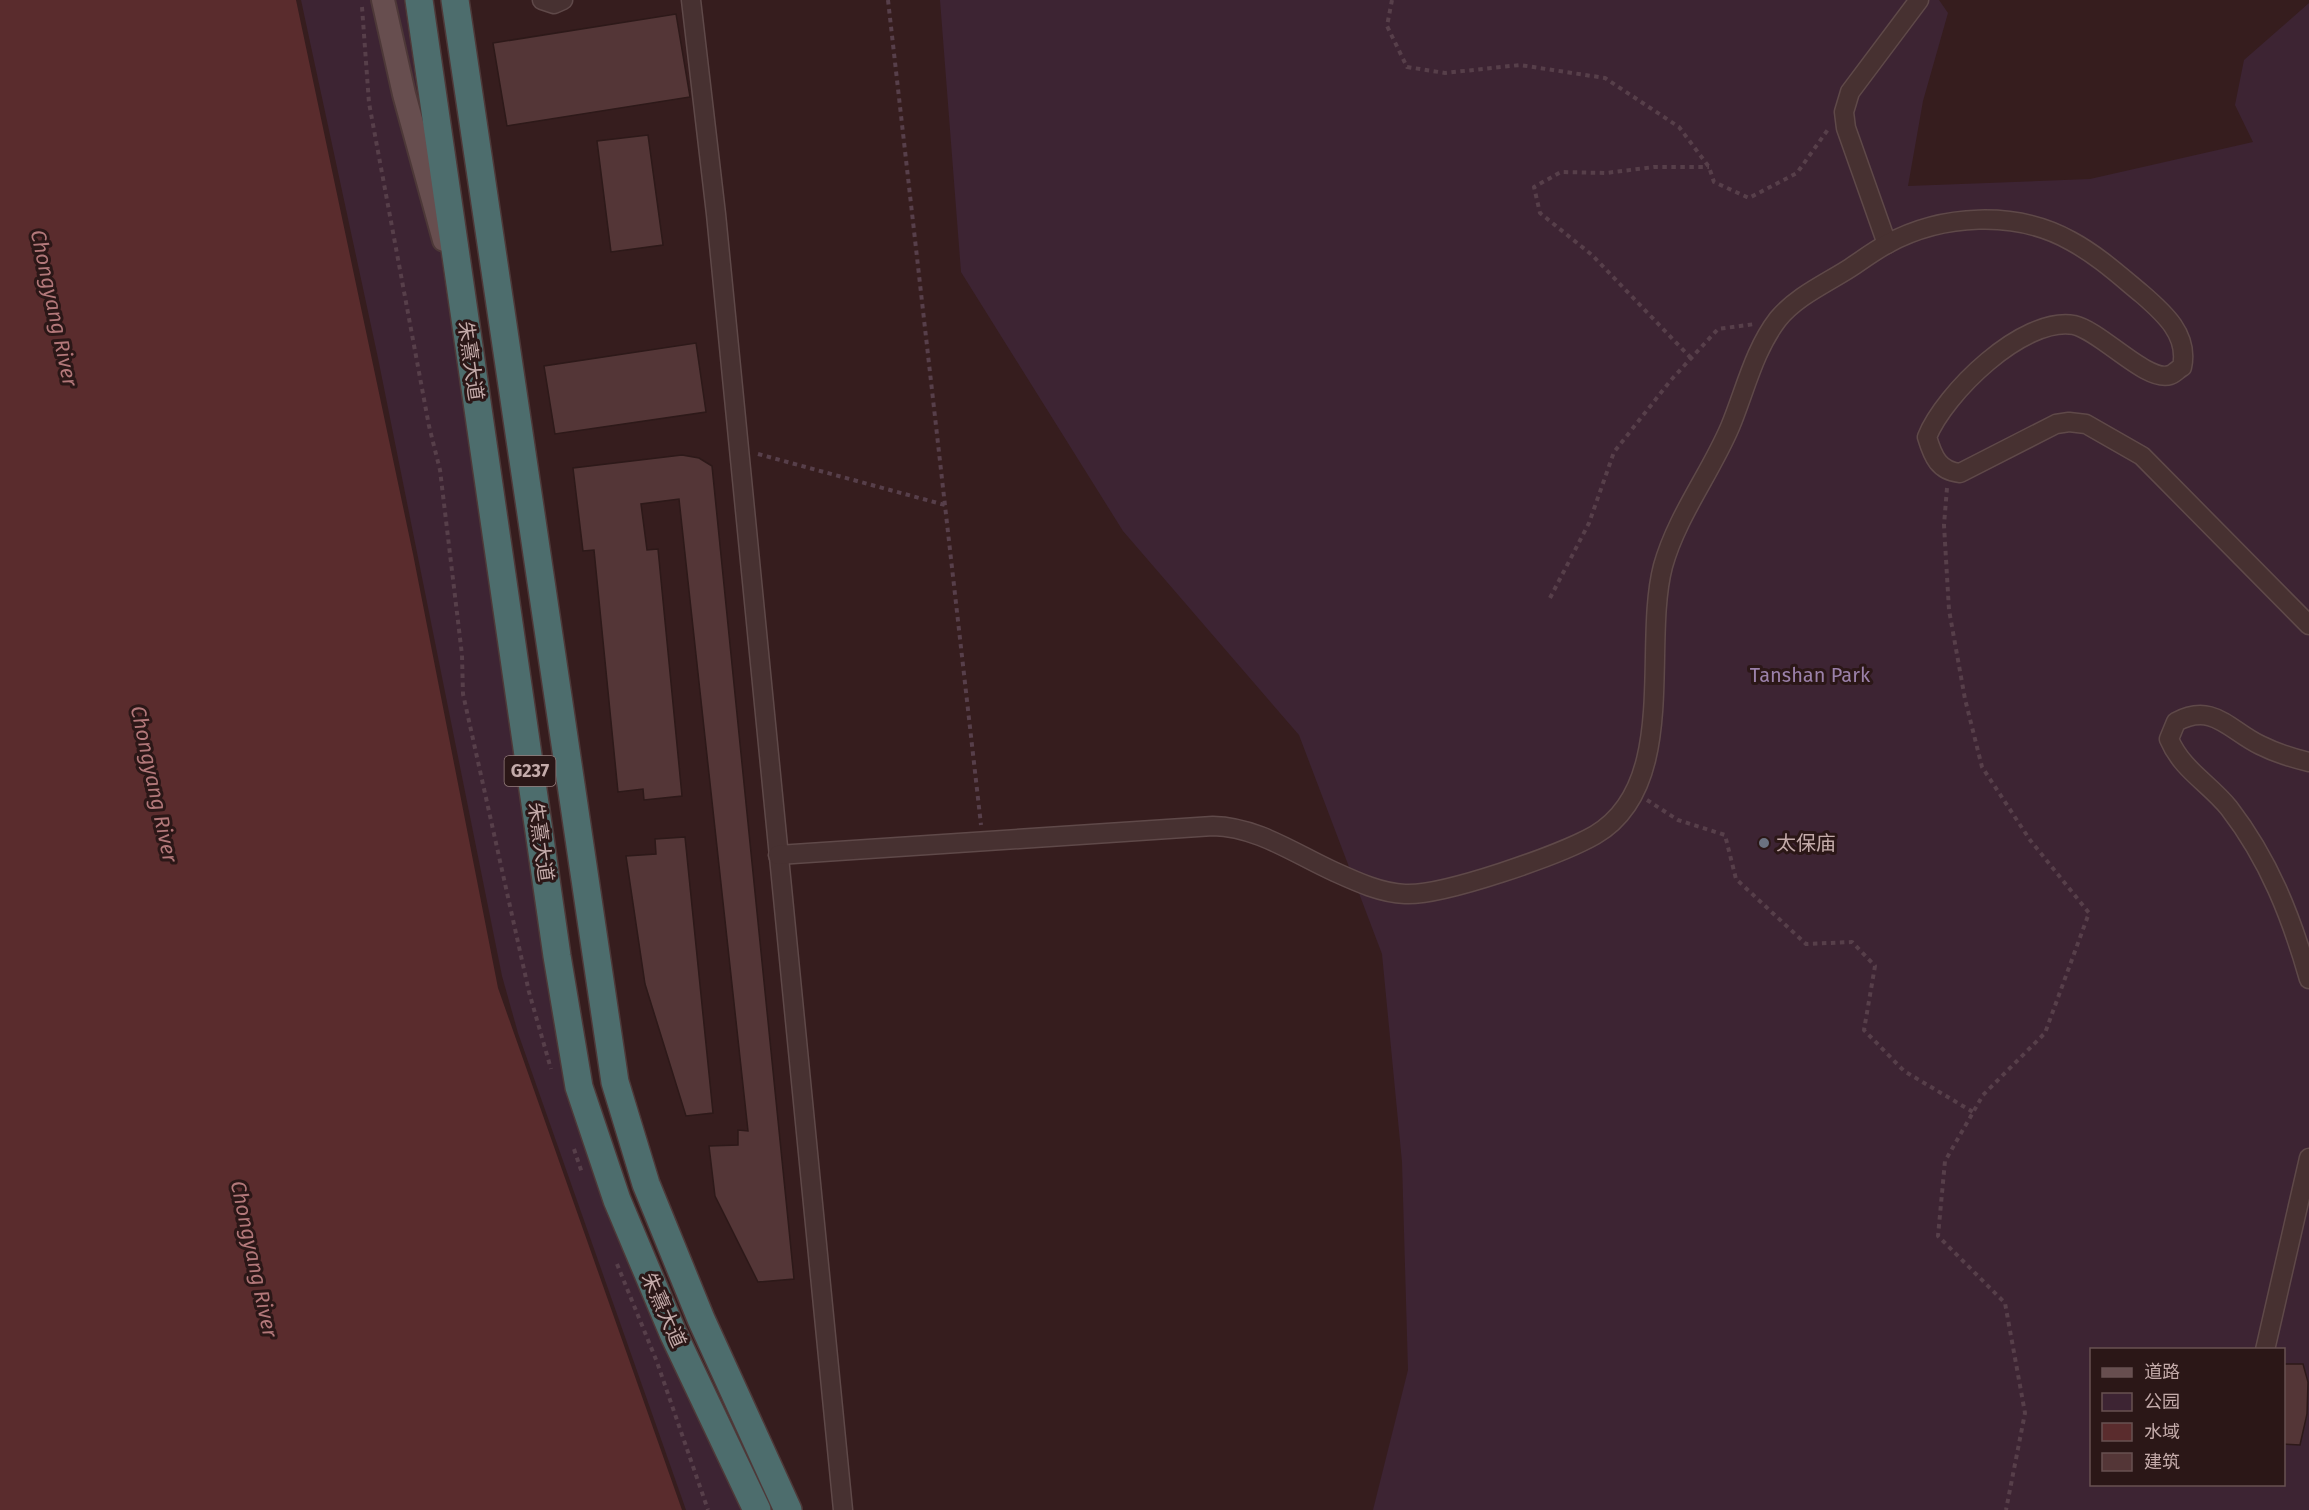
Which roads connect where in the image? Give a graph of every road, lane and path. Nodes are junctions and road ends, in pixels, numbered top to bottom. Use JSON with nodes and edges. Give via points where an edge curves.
{"nodes":[{"id":1,"x":362,"y":0,"type":"edge"},
{"id":2,"x":383,"y":0,"type":"edge"},
{"id":3,"x":419,"y":0,"type":"edge"},
{"id":4,"x":454,"y":0,"type":"edge"},
{"id":5,"x":542,"y":0,"type":"edge"},
{"id":6,"x":563,"y":0,"type":"edge"},
{"id":7,"x":691,"y":0,"type":"edge"},
{"id":8,"x":888,"y":0,"type":"edge"},
{"id":9,"x":1392,"y":0,"type":"edge"},
{"id":10,"x":1919,"y":0,"type":"edge"},
{"id":11,"x":1844,"y":112,"type":"junction"},
{"id":12,"x":1709,"y":167,"type":"junction"},
{"id":13,"x":1887,"y":244,"type":"junction"},
{"id":14,"x":465,"y":317,"type":"junction"},
{"id":15,"x":1777,"y":321,"type":"junction"},
{"id":16,"x":1691,"y":358,"type":"junction"},
{"id":17,"x":739,"y":449,"type":"junction"},
{"id":18,"x":1948,"y":472,"type":"junction"},
{"id":19,"x":945,"y":505,"type":"junction"},
{"id":20,"x":1550,"y":598,"type":"dead end"},
{"id":21,"x":2309,"y":625,"type":"edge"},
{"id":22,"x":2309,"y":762,"type":"edge"},
{"id":23,"x":1633,"y":791,"type":"junction"},
{"id":24,"x":983,"y":842,"type":"junction"},
{"id":25,"x":778,"y":855,"type":"junction"},
{"id":26,"x":2309,"y":979,"type":"edge"},
{"id":27,"x":552,"y":1073,"type":"dead end"},
{"id":28,"x":1973,"y":1112,"type":"junction"},
{"id":29,"x":571,"y":1140,"type":"dead end"},
{"id":30,"x":2309,"y":1158,"type":"edge"},
{"id":31,"x":586,"y":1184,"type":"dead end"},
{"id":32,"x":615,"y":1259,"type":"dead end"},
{"id":33,"x":2265,"y":1348,"type":"edge"},
{"id":34,"x":708,"y":1510,"type":"edge"},
{"id":35,"x":758,"y":1510,"type":"edge"},
{"id":36,"x":788,"y":1510,"type":"edge"},
{"id":37,"x":843,"y":1510,"type":"edge"},
{"id":38,"x":2006,"y":1510,"type":"edge"}],
"edges":[{"from":1,"to":27,"type":"path","via":[[369,103],[440,470],[463,694],[529,992]]},
{"from":2,"to":14,"type":"main road","via":[[404,94]]},
{"from":3,"to":14,"type":"highway","name":"朱熹大道","number":"G237"},
{"from":4,"to":36,"type":"highway","name":"朱熹大道","number":"G237","via":[[615,1082],[646,1184],[701,1318]]},
{"from":5,"to":6,"type":"street","via":[[554,4]]},
{"from":7,"to":17,"type":"street"},
{"from":8,"to":19,"type":"path"},
{"from":9,"to":12,"type":"path","via":[[1388,26],[1407,67],[1445,73],[1520,65],[1605,78],[1679,127]]},
{"from":10,"to":11,"type":"street","via":[[1850,92]]},
{"from":11,"to":12,"type":"path","via":[[1826,130],[1797,173],[1749,198],[1714,182]]},
{"from":11,"to":13,"type":"street","via":[[1846,128]]},
{"from":12,"to":16,"type":"path","via":[[1561,172],[1534,187],[1540,213],[1592,255]]},
{"from":13,"to":15,"type":"street","via":[[1794,303]]},
{"from":13,"to":18,"type":"street","via":[[1923,229],[1974,220],[2026,223],[2068,238],[2092,253],[2159,309],[2182,342],[2182,367],[2170,375],[2155,375],[2095,334],[2074,326],[2043,329],[2022,337],[1978,372],[1931,428],[1931,449],[1938,464]]},
{"from":14,"to":35,"type":"highway","name":"朱熹大道","number":"G237","via":[[579,1087],[617,1200],[673,1334]]},
{"from":15,"to":16,"type":"path","via":[[1718,329]]},
{"from":15,"to":23,"type":"street","via":[[1760,349],[1729,429],[1669,545],[1658,601],[1652,733],[1646,763]]},
{"from":16,"to":20,"type":"path","via":[[1614,452],[1589,523]]},
{"from":17,"to":19,"type":"path"},
{"from":17,"to":25,"type":"street"},
{"from":18,"to":21,"type":"street","via":[[1960,473],[2056,424],[2086,424],[2142,456]]},
{"from":18,"to":28,"type":"path","via":[[1944,525],[1949,610],[1982,767],[2030,840],[2089,913],[2045,1033],[1983,1095]]},
{"from":19,"to":24,"type":"path"},
{"from":22,"to":26,"type":"street","via":[[2258,744],[2209,715],[2196,714],[2176,722],[2169,739],[2186,768],[2227,805],[2269,868],[2282,894]]},
{"from":23,"to":24,"type":"street","via":[[1618,815],[1596,834],[1529,863],[1428,892],[1406,894],[1380,890],[1340,875],[1237,827]]},
{"from":23,"to":28,"type":"path","via":[[1678,820],[1725,835],[1736,879],[1806,944],[1852,942],[1875,966],[1864,1030],[1904,1071]]},
{"from":24,"to":25,"type":"street"},
{"from":25,"to":37,"type":"street"},
{"from":28,"to":38,"type":"path","via":[[1945,1161],[1938,1236],[2005,1303],[2025,1413]]},
{"from":29,"to":31,"type":"path"},
{"from":30,"to":33,"type":"street"},
{"from":32,"to":34,"type":"path","via":[[657,1362]]}]}
